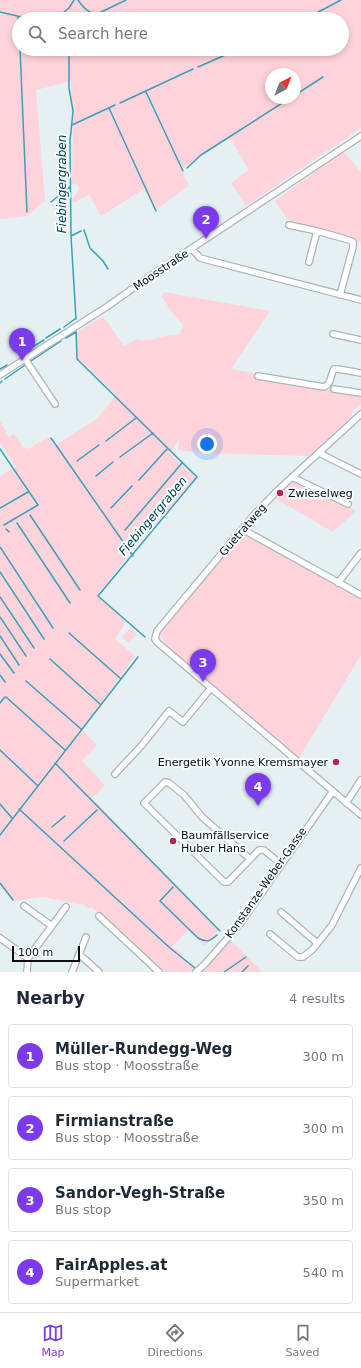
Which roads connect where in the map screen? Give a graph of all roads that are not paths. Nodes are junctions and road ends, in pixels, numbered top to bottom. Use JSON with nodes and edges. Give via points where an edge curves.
{"nodes":[{"id":1,"x":361,"y":136,"type":"edge"},
{"id":2,"x":289,"y":225,"type":"dead end"},
{"id":3,"x":317,"y":231,"type":"junction"},
{"id":4,"x":192,"y":249,"type":"junction"},
{"id":5,"x":309,"y":262,"type":"dead end"},
{"id":6,"x":340,"y":295,"type":"junction"},
{"id":7,"x":361,"y":300,"type":"edge"},
{"id":8,"x":333,"y":334,"type":"dead end"},
{"id":9,"x":361,"y":340,"type":"edge"},
{"id":10,"x":26,"y":359,"type":"junction"},
{"id":11,"x":361,"y":373,"type":"edge"},
{"id":12,"x":0,"y":375,"type":"edge"},
{"id":13,"x":258,"y":376,"type":"dead end"},
{"id":14,"x":334,"y":389,"type":"dead end"},
{"id":15,"x":361,"y":393,"type":"edge"},
{"id":16,"x":55,"y":404,"type":"dead end"},
{"id":17,"x":361,"y":414,"type":"edge"},
{"id":18,"x":319,"y":453,"type":"junction"},
{"id":19,"x":361,"y":474,"type":"edge"},
{"id":20,"x":292,"y":477,"type":"junction"},
{"id":21,"x":348,"y":504,"type":"dead end"},
{"id":22,"x":242,"y":529,"type":"junction"},
{"id":23,"x":361,"y":553,"type":"edge"},
{"id":24,"x":338,"y":583,"type":"junction"},
{"id":25,"x":361,"y":595,"type":"edge"},
{"id":26,"x":211,"y":688,"type":"junction"},
{"id":27,"x":115,"y":774,"type":"dead end"},
{"id":28,"x":361,"y":780,"type":"edge"},
{"id":29,"x":333,"y":791,"type":"junction"},
{"id":30,"x":346,"y":803,"type":"junction"},
{"id":31,"x":361,"y":815,"type":"edge"},
{"id":32,"x":250,"y":859,"type":"junction"},
{"id":33,"x":281,"y":864,"type":"junction"},
{"id":34,"x":361,"y":868,"type":"edge"},
{"id":35,"x":24,"y":906,"type":"dead end"},
{"id":36,"x":66,"y":907,"type":"dead end"},
{"id":37,"x":281,"y":912,"type":"dead end"},
{"id":38,"x":99,"y":916,"type":"dead end"},
{"id":39,"x":52,"y":926,"type":"junction"},
{"id":40,"x":270,"y":934,"type":"dead end"},
{"id":41,"x":86,"y":937,"type":"dead end"},
{"id":42,"x":0,"y":938,"type":"edge"},
{"id":43,"x":318,"y":944,"type":"junction"},
{"id":44,"x":79,"y":954,"type":"junction"},
{"id":45,"x":28,"y":958,"type":"junction"},
{"id":46,"x":27,"y":972,"type":"edge"},
{"id":47,"x":72,"y":972,"type":"edge"},
{"id":48,"x":99,"y":972,"type":"edge"},
{"id":49,"x":159,"y":972,"type":"edge"},
{"id":50,"x":196,"y":972,"type":"edge"}],
"edges":[{"from":1,"to":4,"type":"street","name":"Moosstraße"},
{"from":2,"to":3,"type":"street"},
{"from":3,"to":5,"type":"street"},
{"from":3,"to":6,"type":"street","via":[[353,242]]},
{"from":4,"to":6,"type":"street","via":[[200,258]]},
{"from":4,"to":10,"type":"street","name":"Moosstraße"},
{"from":6,"to":7,"type":"street"},
{"from":8,"to":9,"type":"street"},
{"from":10,"to":12,"type":"street","name":"Moosstraße"},
{"from":10,"to":16,"type":"street"},
{"from":11,"to":13,"type":"street","via":[[334,370],[330,382],[324,387]]},
{"from":14,"to":15,"type":"street"},
{"from":17,"to":18,"type":"street","name":"Guetratweg"},
{"from":18,"to":19,"type":"street"},
{"from":18,"to":20,"type":"street","name":"Guetratweg"},
{"from":20,"to":21,"type":"street"},
{"from":20,"to":22,"type":"street","name":"Guetratweg"},
{"from":22,"to":24,"type":"street"},
{"from":22,"to":26,"type":"street","name":"Guetratweg","via":[[157,631],[155,639]]},
{"from":23,"to":24,"type":"street"},
{"from":24,"to":25,"type":"street"},
{"from":26,"to":27,"type":"street","via":[[183,722],[169,711]]},
{"from":26,"to":29,"type":"street"},
{"from":28,"to":30,"type":"street"},
{"from":29,"to":30,"type":"street"},
{"from":29,"to":33,"type":"street","name":"Konstanze-Weber-Gasse"},
{"from":30,"to":31,"type":"street"},
{"from":32,"to":32,"type":"street","via":[[202,817],[184,795],[169,783],[165,782],[144,804],[222,881],[228,882]]},
{"from":32,"to":33,"type":"street","via":[[261,849]]},
{"from":33,"to":50,"type":"street","name":"Konstanze-Weber-Gasse","via":[[240,924]]},
{"from":34,"to":43,"type":"street","via":[[332,926]]},
{"from":35,"to":39,"type":"street"},
{"from":36,"to":39,"type":"street"},
{"from":37,"to":43,"type":"street"},
{"from":38,"to":49,"type":"street"},
{"from":39,"to":45,"type":"street"},
{"from":40,"to":43,"type":"street","via":[[301,958]]},
{"from":41,"to":44,"type":"street"},
{"from":42,"to":45,"type":"street"},
{"from":44,"to":47,"type":"street"},
{"from":44,"to":48,"type":"street"},
{"from":45,"to":46,"type":"street"}]}
